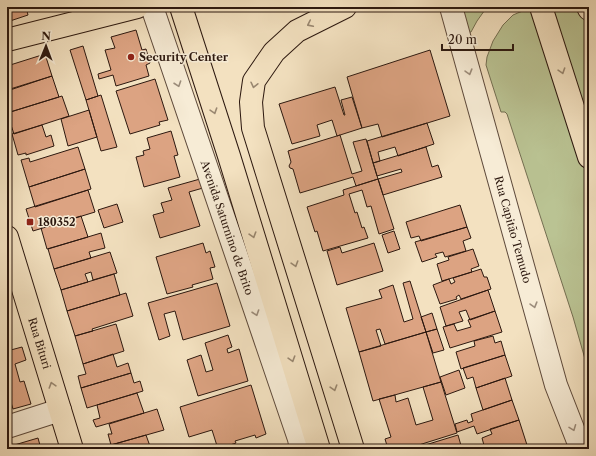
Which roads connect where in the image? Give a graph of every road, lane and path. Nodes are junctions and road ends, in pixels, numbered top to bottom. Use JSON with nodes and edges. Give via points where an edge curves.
{"nodes":[{"id":1,"x":138,"y":7,"type":"edge"},
{"id":2,"x":152,"y":7,"type":"edge"},
{"id":3,"x":181,"y":7,"type":"edge"},
{"id":4,"x":345,"y":7,"type":"edge"},
{"id":5,"x":451,"y":7,"type":"edge"},
{"id":6,"x":541,"y":7,"type":"edge"},
{"id":7,"x":7,"y":40,"type":"edge"},
{"id":8,"x":589,"y":157,"type":"edge"},
{"id":9,"x":7,"y":237,"type":"edge"},
{"id":10,"x":14,"y":282,"type":"edge"},
{"id":11,"x":60,"y":410,"type":"junction"},
{"id":12,"x":7,"y":426,"type":"edge"},
{"id":13,"x":72,"y":449,"type":"edge"},
{"id":14,"x":301,"y":449,"type":"edge"},
{"id":15,"x":319,"y":449,"type":"edge"},
{"id":16,"x":353,"y":449,"type":"edge"},
{"id":17,"x":581,"y":449,"type":"edge"}],
"edges":[{"from":1,"to":7,"type":"main road"},
{"from":2,"to":14,"type":"street","name":"Avenida Saturnino de Brito","one_way":true},
{"from":3,"to":15,"type":"main road","one_way":true},
{"from":4,"to":16,"type":"main road","one_way":true,"via":[[297,31],[274,52],[254,81],[251,102],[253,128]]},
{"from":5,"to":17,"type":"street","name":"Rua Capitão Temudo","one_way":true,"via":[[556,385]]},
{"from":6,"to":8,"type":"main road","one_way":true},
{"from":9,"to":10,"type":"main road","name":"Rua Bituri"},
{"from":11,"to":10,"type":"main road","name":"Rua Bituri","one_way":true},
{"from":11,"to":12,"type":"street"},
{"from":11,"to":13,"type":"main road","name":"Rua Bituri"}]}
